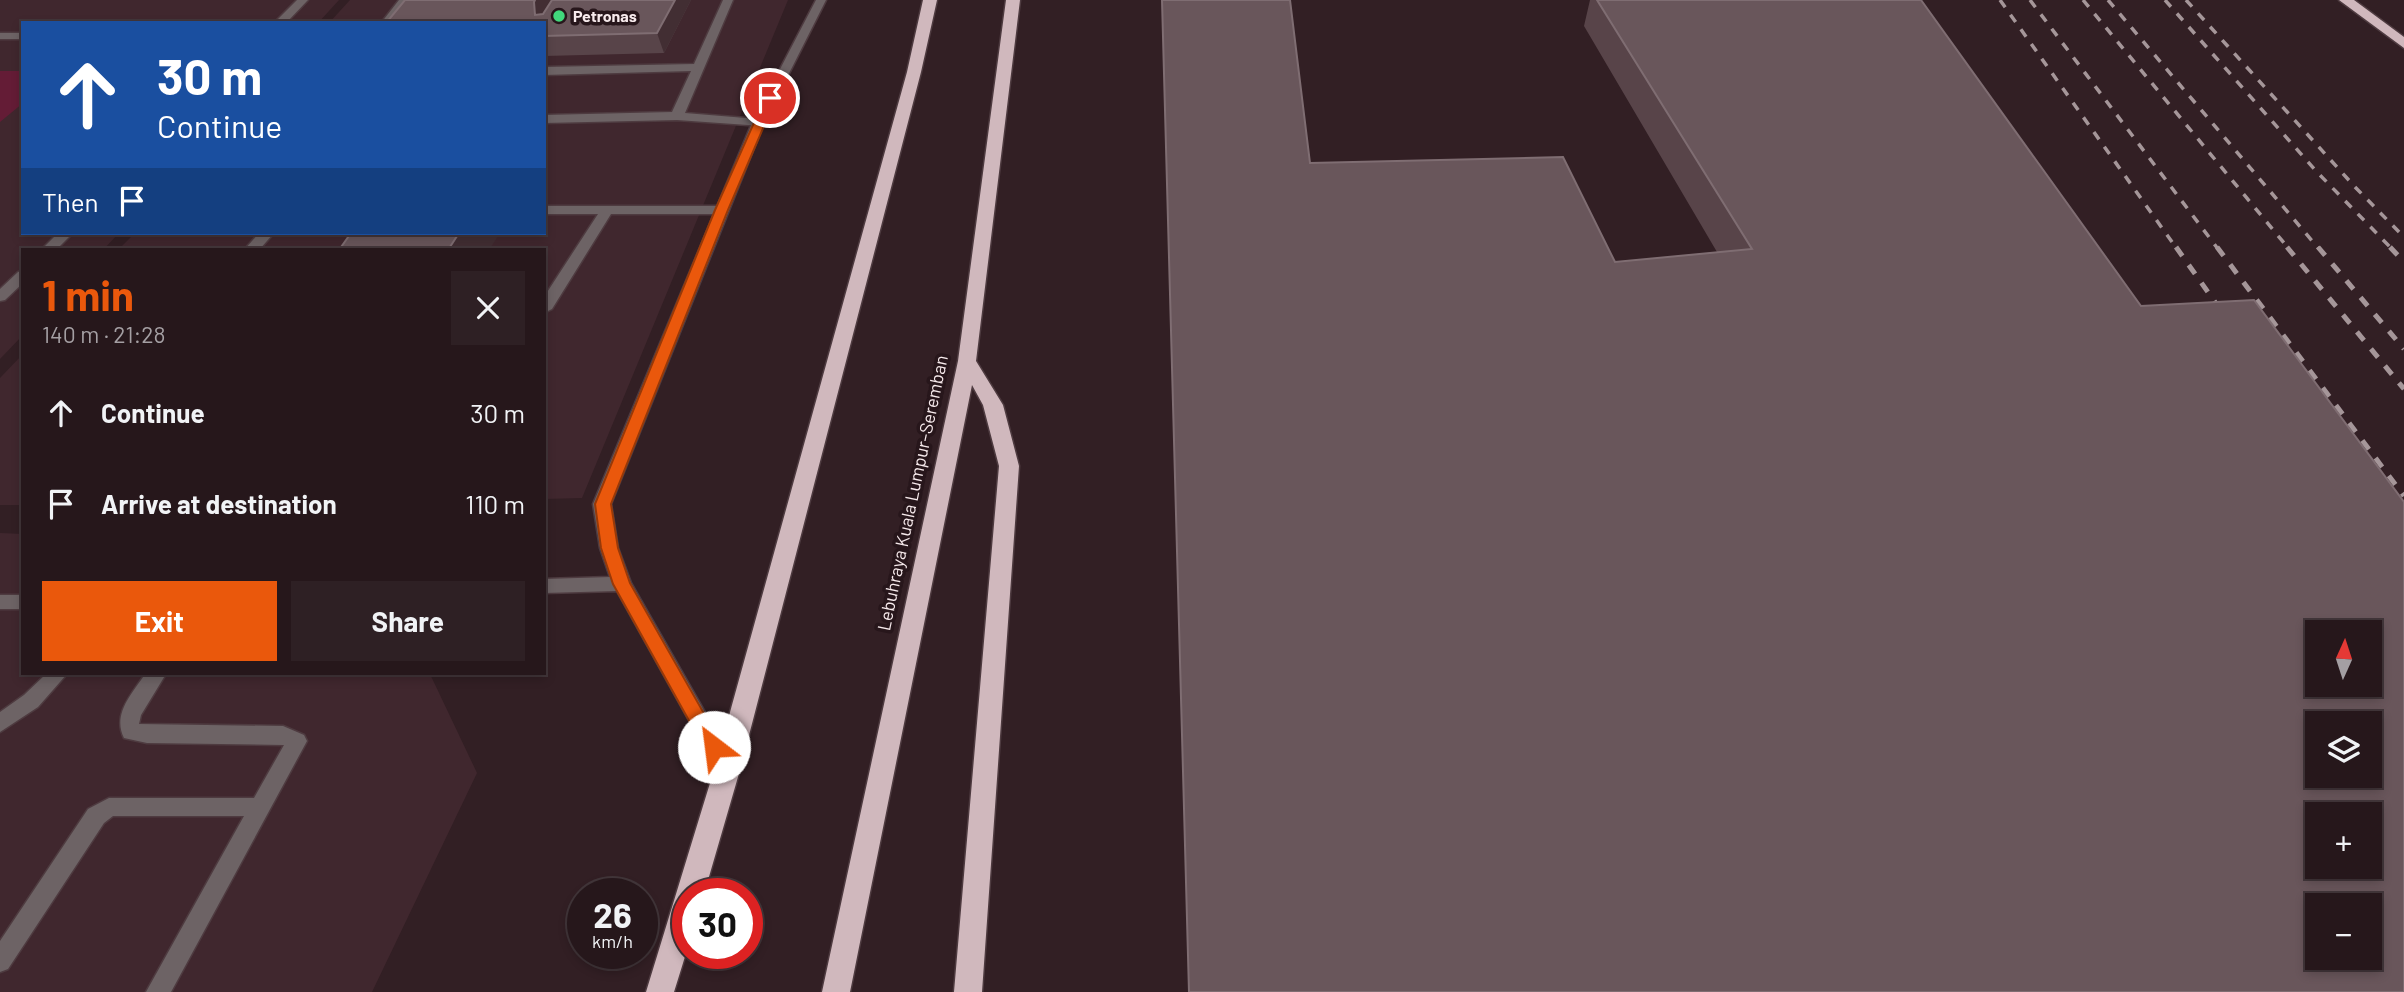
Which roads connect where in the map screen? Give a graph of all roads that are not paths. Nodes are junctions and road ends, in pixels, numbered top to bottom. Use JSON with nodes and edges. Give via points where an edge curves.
{"nodes":[{"id":1,"x":303,"y":0,"type":"edge"},
{"id":2,"x":405,"y":0,"type":"edge"},
{"id":3,"x":728,"y":0,"type":"edge"},
{"id":4,"x":821,"y":0,"type":"edge"},
{"id":5,"x":930,"y":0,"type":"edge"},
{"id":6,"x":1013,"y":0,"type":"edge"},
{"id":7,"x":2346,"y":0,"type":"edge"},
{"id":8,"x":281,"y":21,"type":"edge"},
{"id":9,"x":388,"y":21,"type":"edge"},
{"id":10,"x":0,"y":36,"type":"edge"},
{"id":11,"x":21,"y":36,"type":"edge"},
{"id":12,"x":2404,"y":44,"type":"edge"},
{"id":13,"x":697,"y":67,"type":"junction"},
{"id":14,"x":546,"y":71,"type":"edge"},
{"id":15,"x":677,"y":116,"type":"junction"},
{"id":16,"x":546,"y":119,"type":"edge"},
{"id":17,"x":758,"y":123,"type":"junction"},
{"id":18,"x":546,"y":210,"type":"edge"},
{"id":19,"x":607,"y":210,"type":"junction"},
{"id":20,"x":721,"y":210,"type":"junction"},
{"id":21,"x":64,"y":235,"type":"edge"},
{"id":22,"x":265,"y":235,"type":"edge"},
{"id":23,"x":50,"y":248,"type":"edge"},
{"id":24,"x":253,"y":248,"type":"edge"},
{"id":25,"x":21,"y":277,"type":"edge"},
{"id":26,"x":550,"y":290,"type":"edge"},
{"id":27,"x":0,"y":297,"type":"edge"},
{"id":28,"x":967,"y":361,"type":"junction"},
{"id":29,"x":622,"y":584,"type":"junction"},
{"id":30,"x":546,"y":586,"type":"edge"},
{"id":31,"x":21,"y":602,"type":"edge"},
{"id":32,"x":0,"y":603,"type":"edge"},
{"id":33,"x":56,"y":675,"type":"edge"},
{"id":34,"x":155,"y":675,"type":"edge"},
{"id":35,"x":0,"y":723,"type":"edge"},
{"id":36,"x":727,"y":770,"type":"junction"},
{"id":37,"x":260,"y":807,"type":"junction"},
{"id":38,"x":695,"y":878,"type":"edge"},
{"id":39,"x":672,"y":953,"type":"edge"},
{"id":40,"x":0,"y":961,"type":"edge"},
{"id":41,"x":158,"y":992,"type":"edge"},
{"id":42,"x":660,"y":992,"type":"edge"},
{"id":43,"x":836,"y":992,"type":"edge"},
{"id":44,"x":968,"y":992,"type":"edge"}],
"edges":[{"from":1,"to":8,"type":"street"},
{"from":2,"to":9,"type":"street"},
{"from":3,"to":13,"type":"street"},
{"from":4,"to":17,"type":"street"},
{"from":5,"to":36,"type":"highway"},
{"from":6,"to":28,"type":"highway","name":"Lebuhraya Kuala Lumpur–Seremban"},
{"from":7,"to":12,"type":"highway"},
{"from":10,"to":11,"type":"street"},
{"from":13,"to":14,"type":"street"},
{"from":13,"to":15,"type":"street"},
{"from":15,"to":16,"type":"street"},
{"from":15,"to":17,"type":"street"},
{"from":17,"to":20,"type":"street"},
{"from":18,"to":19,"type":"street"},
{"from":19,"to":20,"type":"street"},
{"from":19,"to":26,"type":"street"},
{"from":20,"to":29,"type":"street","via":[[603,504],[609,548]]},
{"from":21,"to":23,"type":"street"},
{"from":22,"to":24,"type":"street"},
{"from":25,"to":27,"type":"street"},
{"from":28,"to":43,"type":"highway","name":"Lebuhraya Kuala Lumpur–Seremban"},
{"from":28,"to":44,"type":"highway","via":[[993,405],[1009,466]]},
{"from":29,"to":30,"type":"street"},
{"from":29,"to":36,"type":"street"},
{"from":31,"to":32,"type":"street"},
{"from":33,"to":35,"type":"street","via":[[45,690]]},
{"from":34,"to":37,"type":"street","via":[[131,713],[131,732],[283,735],[297,741]]},
{"from":36,"to":38,"type":"highway"},
{"from":37,"to":40,"type":"street","via":[[109,807],[96,816]]},
{"from":37,"to":41,"type":"street"},
{"from":39,"to":42,"type":"highway"}]}
